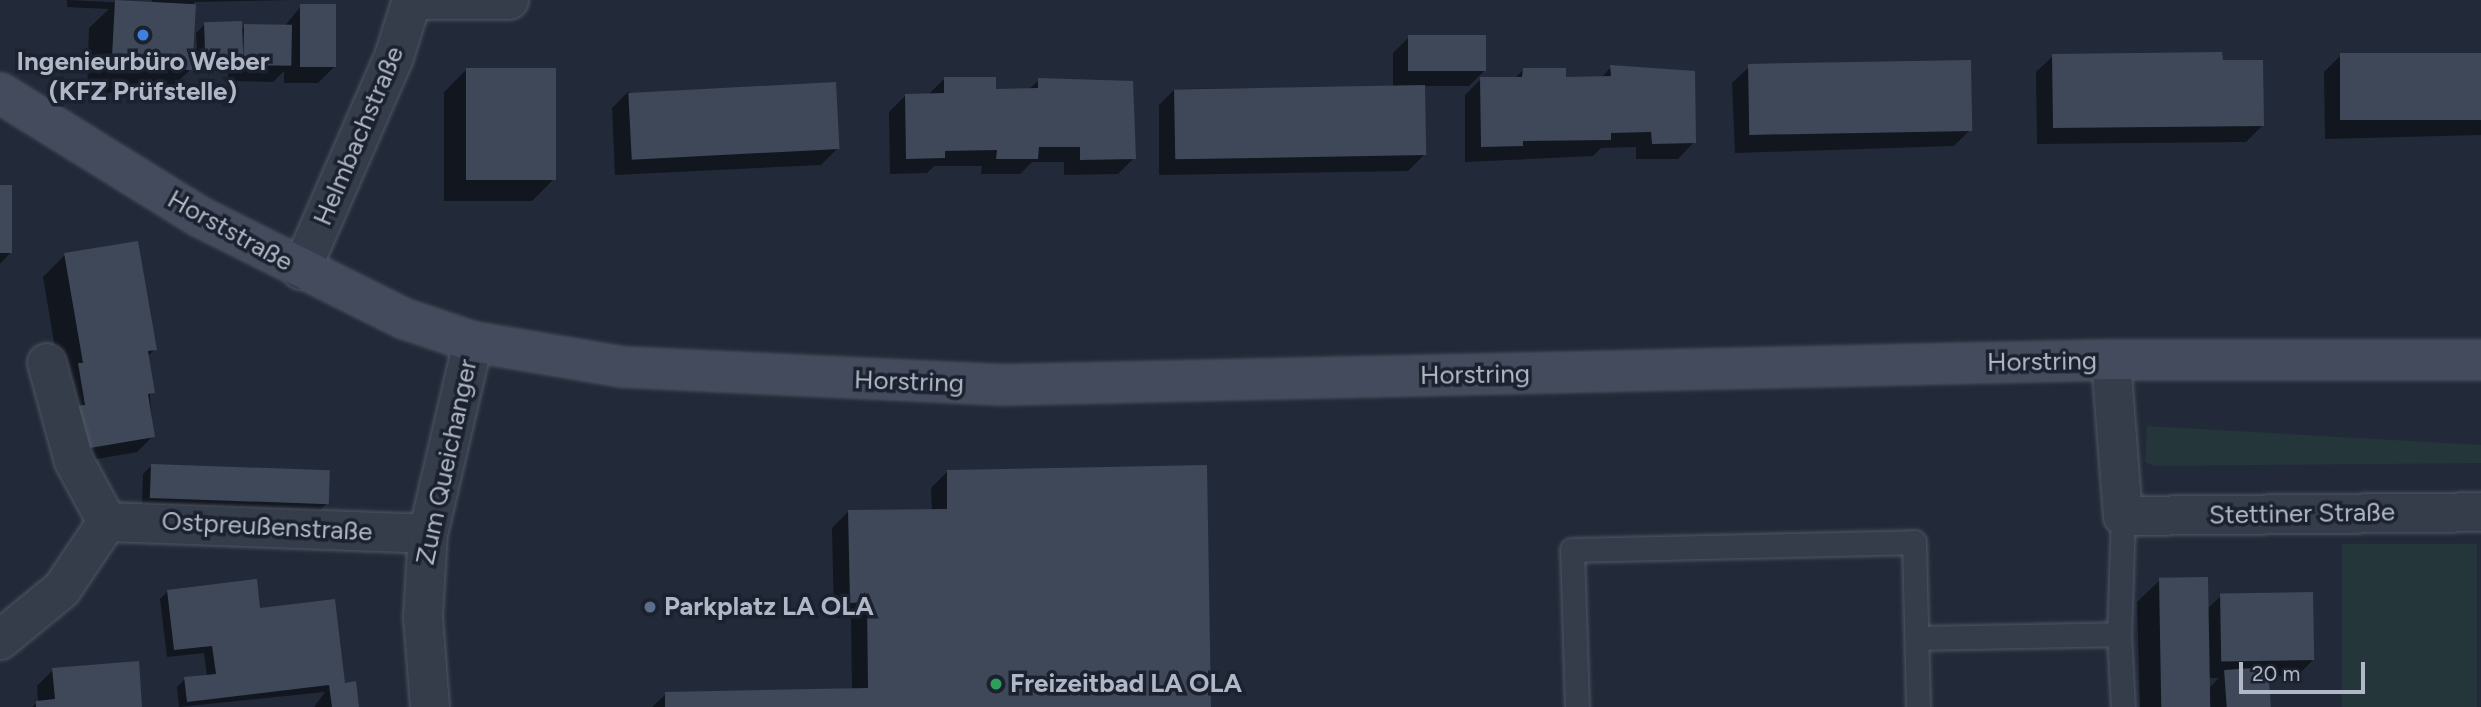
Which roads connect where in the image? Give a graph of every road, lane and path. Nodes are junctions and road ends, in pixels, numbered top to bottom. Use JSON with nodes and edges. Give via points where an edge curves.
{"nodes":[{"id":1,"x":412,"y":0,"type":"edge"},
{"id":2,"x":421,"y":0,"type":"edge"},
{"id":3,"x":509,"y":0,"type":"edge"},
{"id":4,"x":0,"y":93,"type":"edge"},
{"id":5,"x":301,"y":270,"type":"junction"},
{"id":6,"x":472,"y":342,"type":"junction"},
{"id":7,"x":2111,"y":360,"type":"junction"},
{"id":8,"x":2481,"y":360,"type":"edge"},
{"id":9,"x":47,"y":362,"type":"dead end"},
{"id":10,"x":2481,"y":512,"type":"edge"},
{"id":11,"x":2123,"y":516,"type":"junction"},
{"id":12,"x":107,"y":522,"type":"junction"},
{"id":13,"x":428,"y":534,"type":"junction"},
{"id":14,"x":2119,"y":634,"type":"junction"},
{"id":15,"x":1917,"y":638,"type":"junction"},
{"id":16,"x":0,"y":640,"type":"edge"},
{"id":17,"x":430,"y":707,"type":"edge"},
{"id":18,"x":1577,"y":707,"type":"edge"},
{"id":19,"x":1918,"y":707,"type":"edge"},
{"id":20,"x":2123,"y":707,"type":"edge"}],
"edges":[{"from":1,"to":5,"type":"street","name":"Helmbachstraße","via":[[394,57]]},
{"from":2,"to":3,"type":"street"},
{"from":4,"to":5,"type":"street","name":"Horststraße","via":[[200,217]]},
{"from":5,"to":6,"type":"street","name":"Horststraße","via":[[405,319]]},
{"from":6,"to":7,"type":"street","name":"Horstring","via":[[655,371],[999,385]]},
{"from":6,"to":13,"type":"street","name":"Zum Queichanger"},
{"from":7,"to":8,"type":"street","name":"Horstring"},
{"from":7,"to":11,"type":"street"},
{"from":9,"to":12,"type":"street","via":[[74,461]]},
{"from":10,"to":11,"type":"street","name":"Stettiner Straße"},
{"from":11,"to":14,"type":"lane"},
{"from":12,"to":13,"type":"street","name":"Ostpreußenstraße"},
{"from":12,"to":16,"type":"street","via":[[61,589]]},
{"from":13,"to":17,"type":"street","name":"Zum Queichanger","via":[[423,617]]},
{"from":14,"to":15,"type":"lane"},
{"from":14,"to":20,"type":"lane"},
{"from":15,"to":18,"type":"lane","via":[[1914,542],[1572,550]]},
{"from":15,"to":19,"type":"lane"}]}
